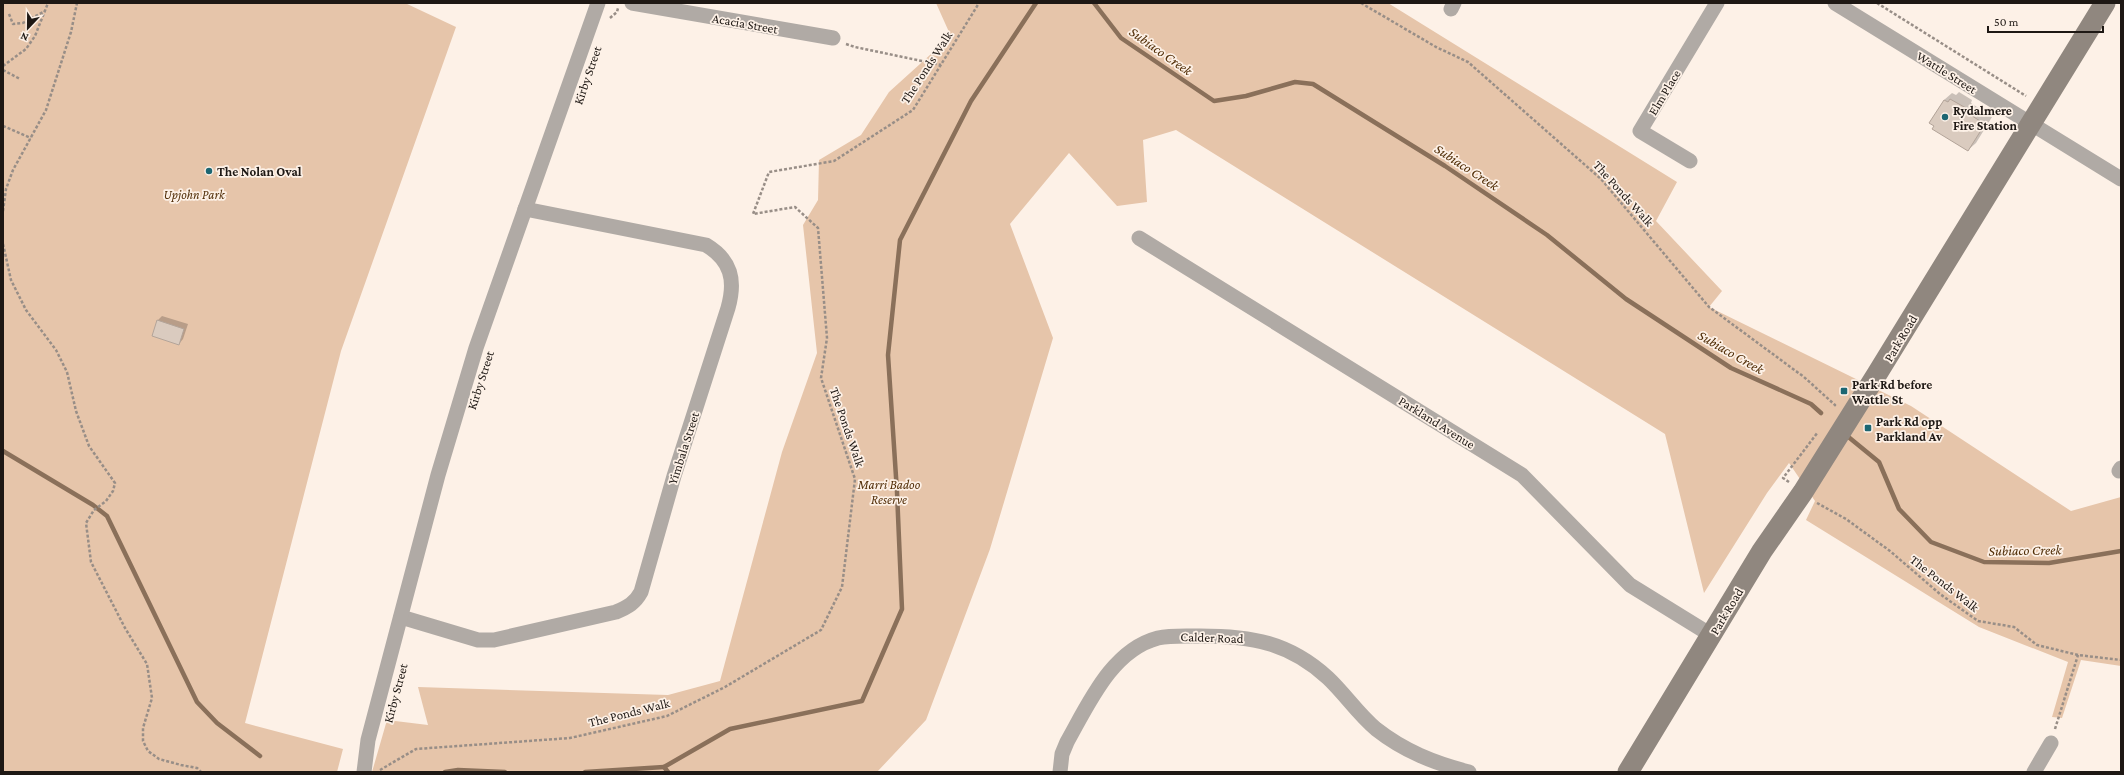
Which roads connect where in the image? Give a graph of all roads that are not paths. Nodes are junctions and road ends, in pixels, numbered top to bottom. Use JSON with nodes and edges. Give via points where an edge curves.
{"nodes":[{"id":1,"x":598,"y":3,"type":"edge"},
{"id":2,"x":632,"y":3,"type":"edge"},
{"id":3,"x":1717,"y":3,"type":"edge"},
{"id":4,"x":1835,"y":3,"type":"edge"},
{"id":5,"x":2105,"y":3,"type":"edge"},
{"id":6,"x":834,"y":38,"type":"road end"},
{"id":7,"x":2030,"y":123,"type":"junction"},
{"id":8,"x":1690,"y":161,"type":"dead end"},
{"id":9,"x":2121,"y":179,"type":"edge"},
{"id":10,"x":525,"y":209,"type":"junction"},
{"id":11,"x":1139,"y":238,"type":"dead end"},
{"id":12,"x":401,"y":618,"type":"junction"},
{"id":13,"x":1711,"y":635,"type":"junction"},
{"id":14,"x":2051,"y":743,"type":"road end"},
{"id":15,"x":374,"y":772,"type":"edge"},
{"id":16,"x":1060,"y":772,"type":"edge"},
{"id":17,"x":1469,"y":772,"type":"edge"},
{"id":18,"x":1628,"y":772,"type":"edge"},
{"id":19,"x":2034,"y":772,"type":"edge"}],
"edges":[{"from":1,"to":10,"type":"street","name":"Kirby Street"},
{"from":2,"to":6,"type":"street","name":"Acacia Street"},
{"from":3,"to":8,"type":"street","name":"Elm Place","via":[[1640,131]]},
{"from":4,"to":7,"type":"street","name":"Wattle Street"},
{"from":5,"to":7,"type":"street","name":"Park Road"},
{"from":7,"to":9,"type":"street","name":"Wattle Street"},
{"from":7,"to":13,"type":"street","name":"Park Road","via":[[1877,374],[1803,492],[1762,551]]},
{"from":10,"to":12,"type":"street","name":"Kirby Street","via":[[474,355],[438,475]]},
{"from":10,"to":12,"type":"street","name":"Yimbala Street","via":[[706,245],[725,261],[730,275],[732,288],[728,308],[674,476],[641,592],[635,602],[616,612],[494,640],[478,640]]},
{"from":11,"to":13,"type":"street","name":"Parkland Avenue","via":[[1522,475],[1630,585]]},
{"from":12,"to":15,"type":"street","name":"Kirby Street","via":[[368,740]]},
{"from":13,"to":18,"type":"street","name":"Park Road"},
{"from":14,"to":19,"type":"street"},
{"from":16,"to":17,"type":"street","name":"Calder Road","via":[[1062,754],[1067,742],[1114,665],[1144,643],[1176,636],[1247,637],[1289,651],[1329,679],[1366,719],[1386,736],[1427,760]]}]}
